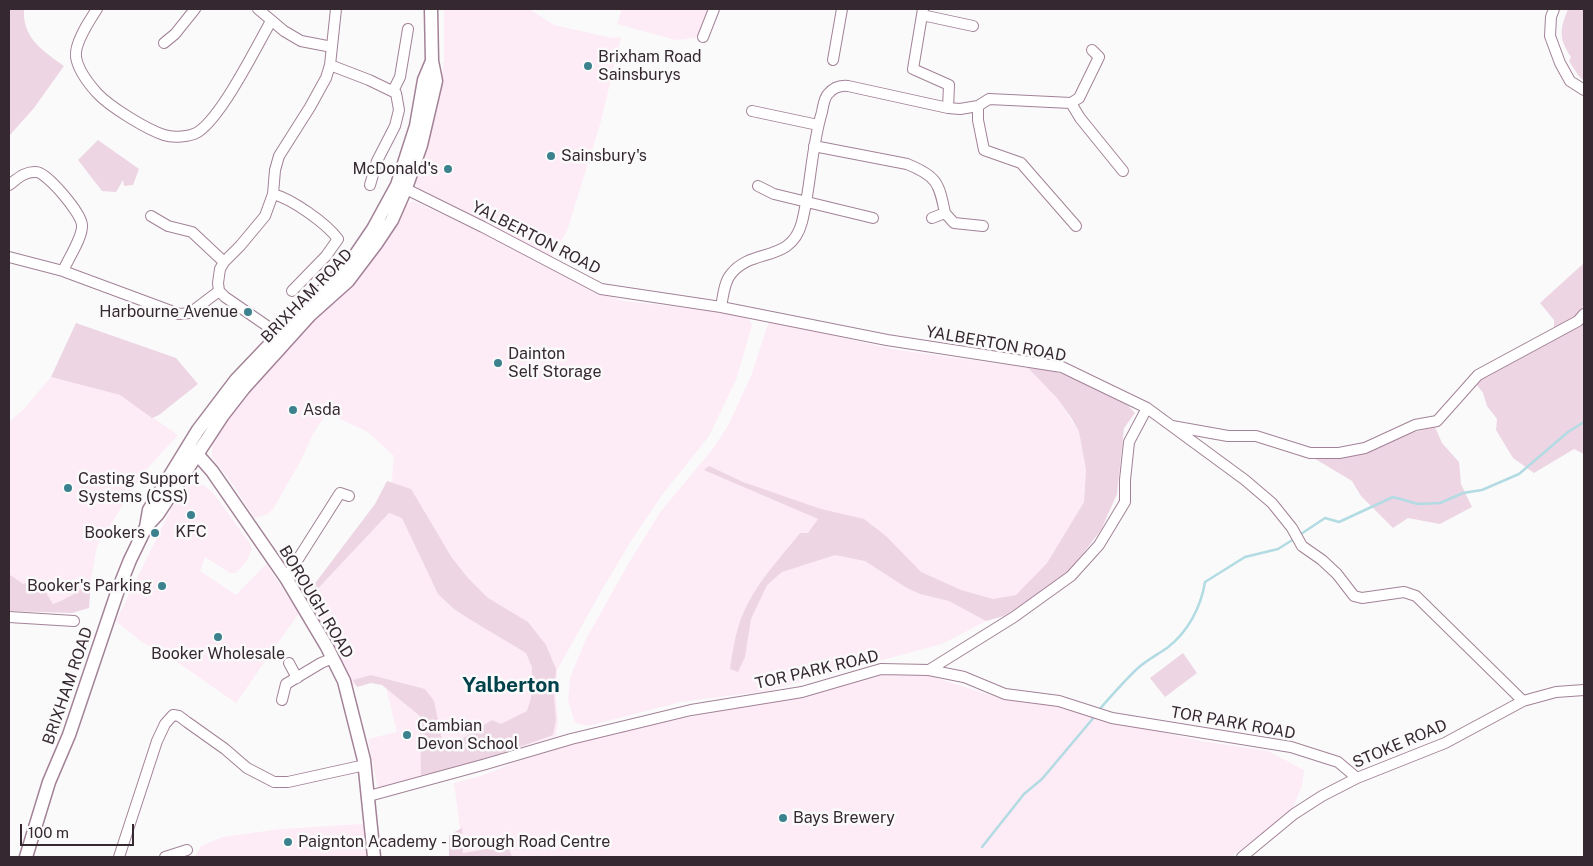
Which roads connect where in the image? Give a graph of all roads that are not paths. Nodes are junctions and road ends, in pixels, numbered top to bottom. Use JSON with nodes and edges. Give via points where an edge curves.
{"nodes":[{"id":1,"x":97,"y":9,"type":"edge"},
{"id":2,"x":195,"y":9,"type":"edge"},
{"id":3,"x":258,"y":9,"type":"edge"},
{"id":4,"x":336,"y":9,"type":"edge"},
{"id":5,"x":432,"y":9,"type":"edge"},
{"id":6,"x":714,"y":9,"type":"edge"},
{"id":7,"x":841,"y":9,"type":"edge"},
{"id":8,"x":1554,"y":9,"type":"edge"},
{"id":9,"x":922,"y":12,"type":"edge"},
{"id":10,"x":271,"y":21,"type":"junction"},
{"id":11,"x":973,"y":26,"type":"dead end"},
{"id":12,"x":408,"y":29,"type":"dead end"},
{"id":13,"x":703,"y":37,"type":"dead end"},
{"id":14,"x":164,"y":43,"type":"dead end"},
{"id":15,"x":332,"y":47,"type":"junction"},
{"id":16,"x":1092,"y":50,"type":"dead end"},
{"id":17,"x":833,"y":60,"type":"dead end"},
{"id":18,"x":330,"y":65,"type":"junction"},
{"id":19,"x":1584,"y":90,"type":"edge"},
{"id":20,"x":393,"y":91,"type":"junction"},
{"id":21,"x":1071,"y":103,"type":"junction"},
{"id":22,"x":978,"y":106,"type":"junction"},
{"id":23,"x":948,"y":108,"type":"junction"},
{"id":24,"x":752,"y":110,"type":"dead end"},
{"id":25,"x":818,"y":124,"type":"junction"},
{"id":26,"x":814,"y":146,"type":"junction"},
{"id":27,"x":1123,"y":171,"type":"dead end"},
{"id":28,"x":9,"y":185,"type":"edge"},
{"id":29,"x":370,"y":185,"type":"dead end"},
{"id":30,"x":758,"y":186,"type":"dead end"},
{"id":31,"x":402,"y":187,"type":"junction"},
{"id":32,"x":273,"y":194,"type":"junction"},
{"id":33,"x":806,"y":202,"type":"junction"},
{"id":34,"x":945,"y":213,"type":"junction"},
{"id":35,"x":151,"y":216,"type":"dead end"},
{"id":36,"x":873,"y":218,"type":"dead end"},
{"id":37,"x":932,"y":218,"type":"dead end"},
{"id":38,"x":983,"y":226,"type":"dead end"},
{"id":39,"x":1076,"y":226,"type":"dead end"},
{"id":40,"x":9,"y":257,"type":"edge"},
{"id":41,"x":224,"y":262,"type":"junction"},
{"id":42,"x":63,"y":271,"type":"junction"},
{"id":43,"x":219,"y":291,"type":"junction"},
{"id":44,"x":292,"y":291,"type":"dead end"},
{"id":45,"x":721,"y":307,"type":"junction"},
{"id":46,"x":1584,"y":314,"type":"edge"},
{"id":47,"x":281,"y":338,"type":"junction"},
{"id":48,"x":1147,"y":408,"type":"junction"},
{"id":49,"x":1170,"y":425,"type":"junction"},
{"id":50,"x":192,"y":450,"type":"junction"},
{"id":51,"x":349,"y":496,"type":"dead end"},
{"id":52,"x":286,"y":578,"type":"junction"},
{"id":53,"x":9,"y":617,"type":"edge"},
{"id":54,"x":74,"y":621,"type":"dead end"},
{"id":55,"x":333,"y":658,"type":"junction"},
{"id":56,"x":288,"y":663,"type":"dead end"},
{"id":57,"x":929,"y":670,"type":"junction"},
{"id":58,"x":297,"y":678,"type":"junction"},
{"id":59,"x":1584,"y":690,"type":"edge"},
{"id":60,"x":282,"y":700,"type":"dead end"},
{"id":61,"x":1523,"y":701,"type":"junction"},
{"id":62,"x":365,"y":765,"type":"junction"},
{"id":63,"x":1357,"y":778,"type":"junction"},
{"id":64,"x":369,"y":796,"type":"junction"},
{"id":65,"x":187,"y":850,"type":"dead end"},
{"id":66,"x":26,"y":857,"type":"edge"},
{"id":67,"x":119,"y":857,"type":"edge"},
{"id":68,"x":165,"y":857,"type":"edge"},
{"id":69,"x":374,"y":857,"type":"edge"},
{"id":70,"x":1242,"y":857,"type":"edge"}],
"edges":[{"from":1,"to":10,"type":"street","via":[[82,34],[76,55],[82,74],[97,93],[118,110],[165,136],[197,132],[208,123]]},
{"from":2,"to":14,"type":"street"},
{"from":3,"to":10,"type":"street"},
{"from":4,"to":15,"type":"street"},
{"from":5,"to":31,"type":"main road","name":"BRIXHAM ROAD","via":[[432,61],[436,81],[421,145]]},
{"from":6,"to":13,"type":"street"},
{"from":7,"to":17,"type":"street"},
{"from":8,"to":19,"type":"street","via":[[1550,17],[1550,36],[1560,63],[1570,81]]},
{"from":9,"to":11,"type":"street"},
{"from":9,"to":23,"type":"street","via":[[913,69],[949,85]]},
{"from":10,"to":15,"type":"street","via":[[301,41]]},
{"from":12,"to":20,"type":"street","via":[[400,77]]},
{"from":15,"to":18,"type":"street"},
{"from":16,"to":21,"type":"street","via":[[1100,57],[1079,98]]},
{"from":18,"to":20,"type":"street"},
{"from":18,"to":32,"type":"street","via":[[310,107],[279,156]]},
{"from":20,"to":29,"type":"street","via":[[399,110],[396,126],[377,161]]},
{"from":21,"to":22,"type":"street","via":[[989,99]]},
{"from":21,"to":27,"type":"street"},
{"from":22,"to":23,"type":"street"},
{"from":22,"to":39,"type":"street","via":[[984,150],[1022,163]]},
{"from":23,"to":25,"type":"street","via":[[842,85],[826,95]]},
{"from":24,"to":25,"type":"street"},
{"from":25,"to":26,"type":"street"},
{"from":26,"to":33,"type":"street"},
{"from":26,"to":34,"type":"street","via":[[919,168],[936,181]]},
{"from":28,"to":42,"type":"street","via":[[26,173],[37,172],[48,177],[80,216],[80,237]]},
{"from":30,"to":33,"type":"street","via":[[774,194]]},
{"from":31,"to":45,"type":"street","name":"YALBERTON ROAD","via":[[601,289]]},
{"from":31,"to":47,"type":"main road","name":"BRIXHAM ROAD","via":[[392,220],[359,268]]},
{"from":32,"to":41,"type":"street","via":[[265,216]]},
{"from":32,"to":44,"type":"street","via":[[294,202],[338,239]]},
{"from":33,"to":36,"type":"street"},
{"from":33,"to":45,"type":"street","via":[[799,232],[792,242],[783,249],[741,265],[730,274]]},
{"from":34,"to":37,"type":"street"},
{"from":34,"to":38,"type":"street","via":[[954,222]]},
{"from":35,"to":41,"type":"street","via":[[168,226],[192,232]]},
{"from":40,"to":42,"type":"street"},
{"from":41,"to":43,"type":"street","via":[[218,275]]},
{"from":42,"to":43,"type":"street","via":[[179,314],[190,314]]},
{"from":43,"to":47,"type":"street"},
{"from":45,"to":48,"type":"street","name":"YALBERTON ROAD","via":[[887,340],[1062,367]]},
{"from":46,"to":49,"type":"street","via":[[1578,321],[1478,376],[1437,421],[1415,425],[1365,448],[1339,453],[1310,453],[1256,436],[1228,436]]},
{"from":47,"to":50,"type":"main road","name":"BRIXHAM ROAD","via":[[236,380]]},
{"from":48,"to":49,"type":"street","name":"YALBERTON ROAD"},
{"from":48,"to":57,"type":"street","via":[[1129,442],[1125,502],[1099,545],[1071,576],[1014,617]]},
{"from":49,"to":61,"type":"street","name":"YALBERTON ROAD","via":[[1272,504],[1302,546],[1337,574],[1354,596],[1362,598],[1404,592],[1416,596]]},
{"from":50,"to":52,"type":"main road","name":"BOROUGH ROAD","via":[[212,471]]},
{"from":50,"to":66,"type":"main road","name":"BRIXHAM ROAD","via":[[149,510],[146,527],[118,590],[69,735],[49,782]]},
{"from":51,"to":52,"type":"street","via":[[340,493]]},
{"from":52,"to":55,"type":"main road","name":"BOROUGH ROAD"},
{"from":53,"to":54,"type":"street"},
{"from":55,"to":58,"type":"street"},
{"from":55,"to":62,"type":"main road","name":"BOROUGH ROAD","via":[[344,680]]},
{"from":56,"to":58,"type":"street"},
{"from":57,"to":63,"type":"street","name":"TOR PARK ROAD","via":[[964,678],[1005,694],[1060,701],[1104,716],[1291,746],[1338,762]]},
{"from":57,"to":64,"type":"street","name":"TOR PARK ROAD","via":[[881,669],[802,692],[691,710],[571,739]]},
{"from":58,"to":60,"type":"street","via":[[286,684]]},
{"from":59,"to":61,"type":"street","name":"STOKE ROAD","via":[[1556,692]]},
{"from":61,"to":63,"type":"street","name":"STOKE ROAD","via":[[1445,743]]},
{"from":62,"to":64,"type":"main road","name":"BOROUGH ROAD"},
{"from":62,"to":67,"type":"street","via":[[288,782],[274,782],[247,768],[179,716],[173,715],[157,741]]},
{"from":63,"to":70,"type":"street","name":"STOKE ROAD","via":[[1294,814]]},
{"from":64,"to":69,"type":"main road","name":"BOROUGH ROAD"},
{"from":65,"to":68,"type":"street"}]}
